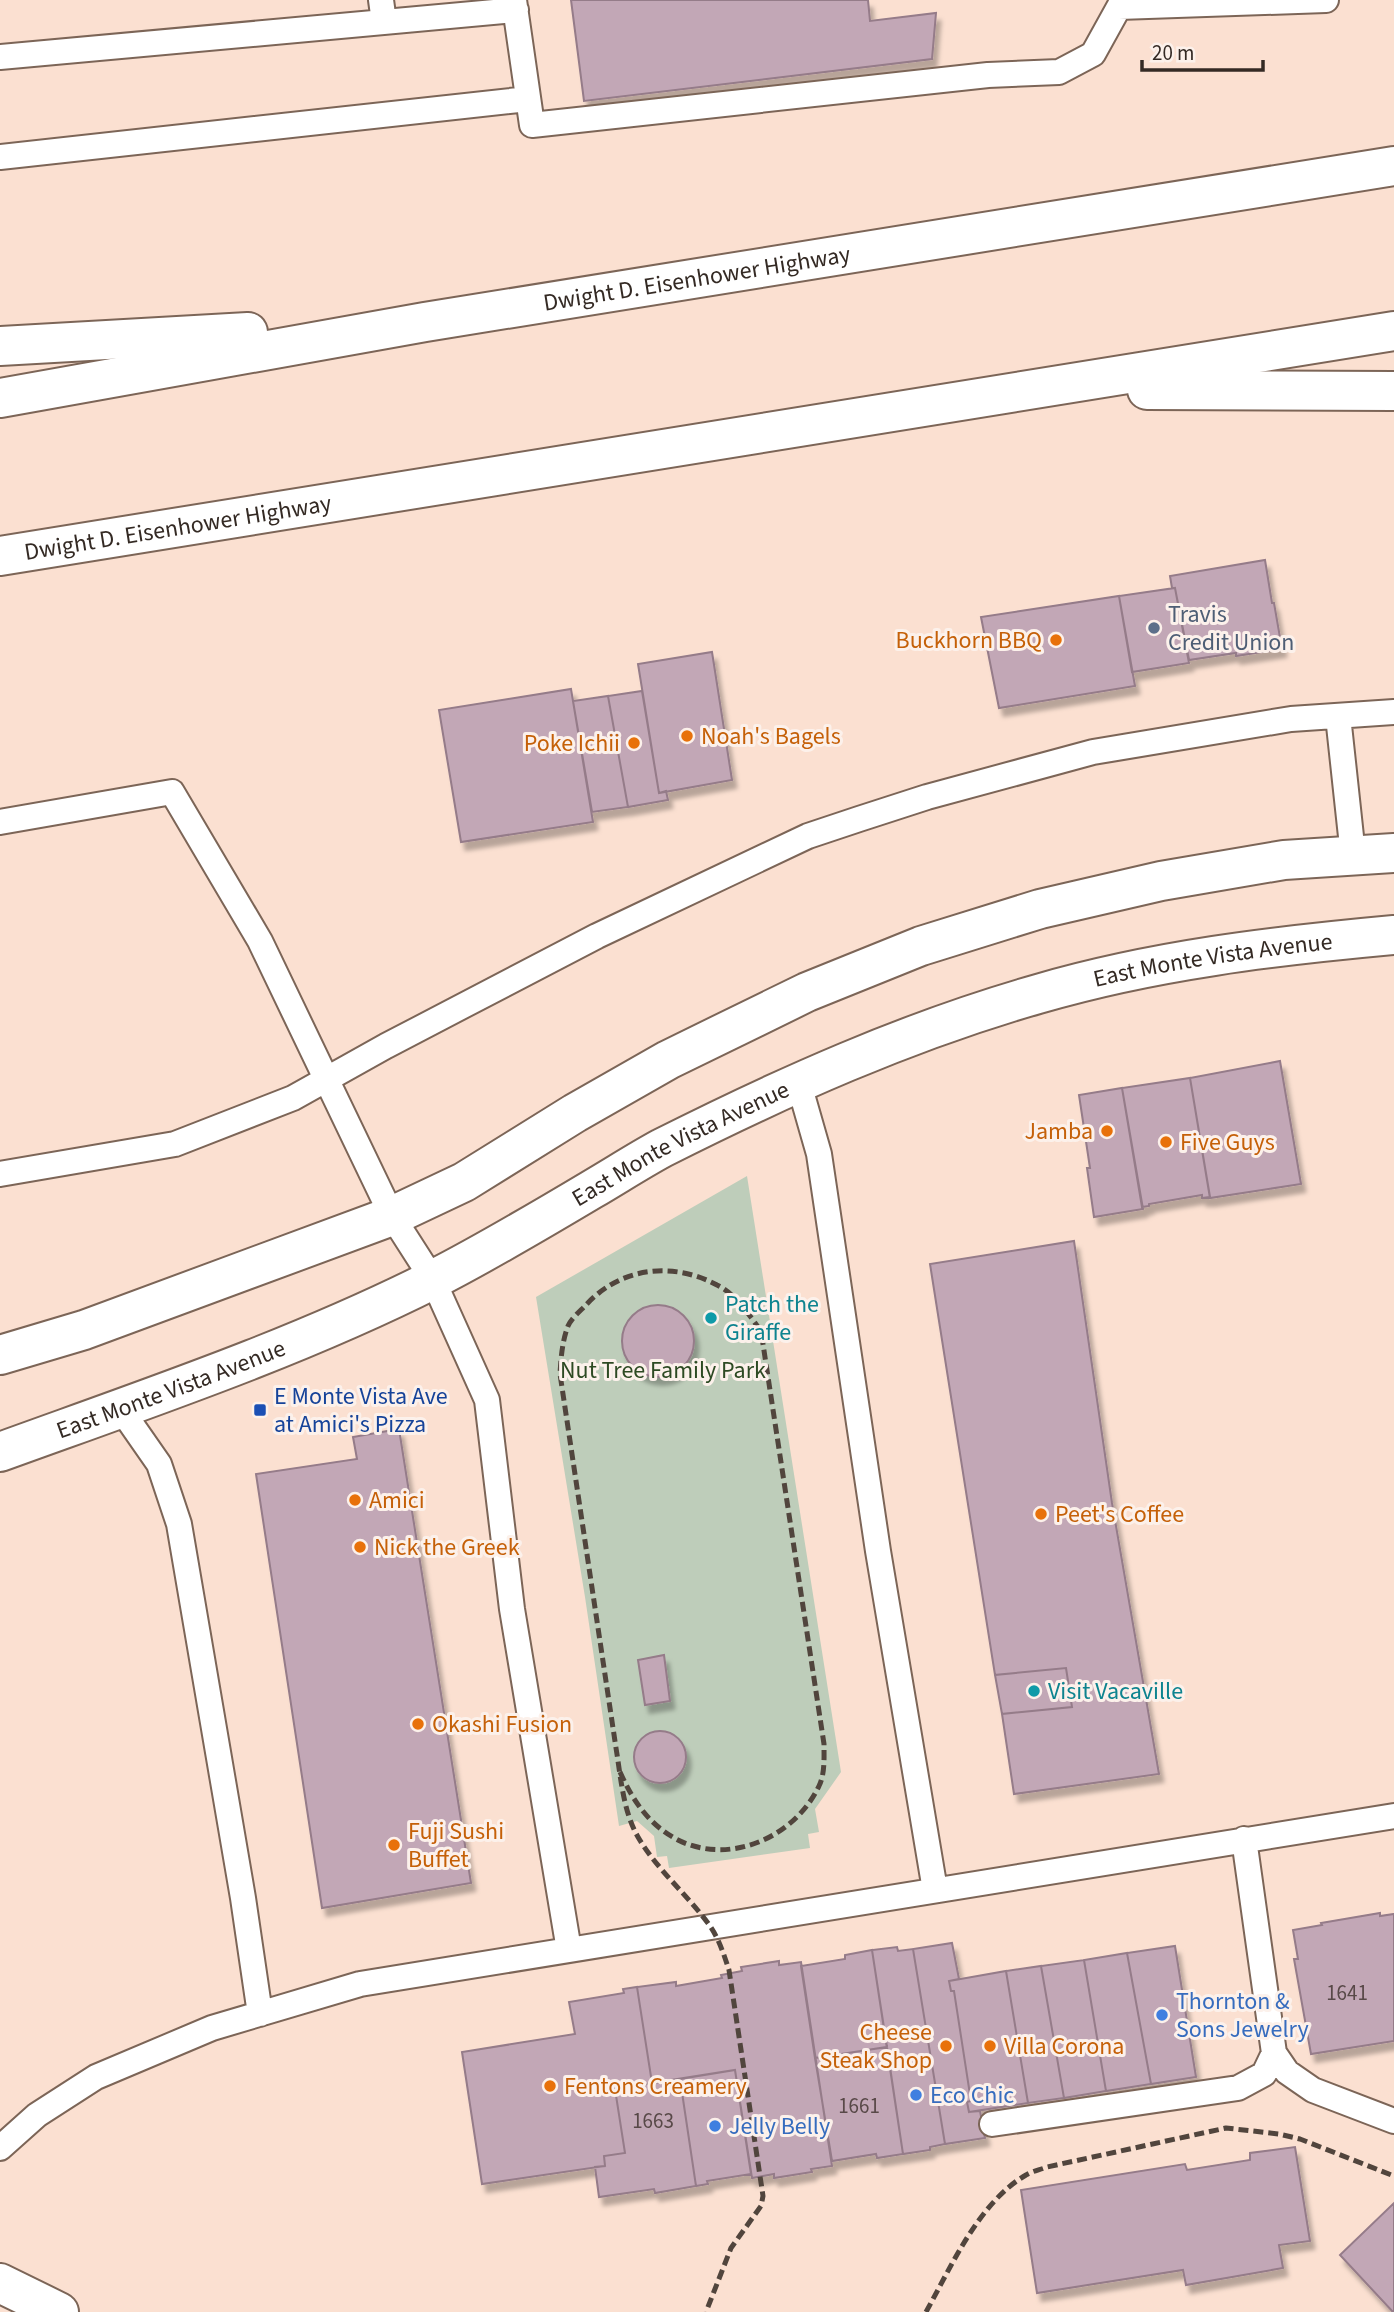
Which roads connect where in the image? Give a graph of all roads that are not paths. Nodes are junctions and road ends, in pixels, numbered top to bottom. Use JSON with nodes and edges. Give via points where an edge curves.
{"nodes":[{"id":1,"x":1315,"y":1,"type":"edge"},
{"id":2,"x":515,"y":5,"type":"edge"},
{"id":3,"x":383,"y":11,"type":"edge"},
{"id":4,"x":0,"y":57,"type":"edge"},
{"id":5,"x":528,"y":100,"type":"junction"},
{"id":6,"x":0,"y":157,"type":"edge"},
{"id":7,"x":1394,"y":166,"type":"edge"},
{"id":8,"x":425,"y":322,"type":"junction"},
{"id":9,"x":1394,"y":331,"type":"edge"},
{"id":10,"x":0,"y":346,"type":"edge"},
{"id":11,"x":1037,"y":389,"type":"junction"},
{"id":12,"x":1394,"y":391,"type":"edge"},
{"id":13,"x":0,"y":398,"type":"edge"},
{"id":14,"x":0,"y":556,"type":"edge"},
{"id":15,"x":1394,"y":712,"type":"edge"},
{"id":16,"x":1338,"y":716,"type":"junction"},
{"id":17,"x":0,"y":821,"type":"edge"},
{"id":18,"x":1394,"y":853,"type":"edge"},
{"id":19,"x":1353,"y":855,"type":"junction"},
{"id":20,"x":1394,"y":935,"type":"edge"},
{"id":21,"x":326,"y":1078,"type":"junction"},
{"id":22,"x":799,"y":1084,"type":"junction"},
{"id":23,"x":0,"y":1174,"type":"edge"},
{"id":24,"x":392,"y":1216,"type":"junction"},
{"id":25,"x":433,"y":1280,"type":"junction"},
{"id":26,"x":0,"y":1355,"type":"edge"},
{"id":27,"x":120,"y":1408,"type":"junction"},
{"id":28,"x":0,"y":1452,"type":"edge"},
{"id":29,"x":1394,"y":1816,"type":"edge"},
{"id":30,"x":1244,"y":1839,"type":"junction"},
{"id":31,"x":935,"y":1890,"type":"junction"},
{"id":32,"x":569,"y":1950,"type":"junction"},
{"id":33,"x":260,"y":2014,"type":"junction"},
{"id":34,"x":1274,"y":2053,"type":"junction"},
{"id":35,"x":1394,"y":2121,"type":"edge"},
{"id":36,"x":992,"y":2124,"type":"dead end"},
{"id":37,"x":0,"y":2148,"type":"edge"},
{"id":38,"x":0,"y":2283,"type":"edge"},
{"id":39,"x":59,"y":2312,"type":"edge"}],
"edges":[{"from":1,"to":5,"type":"lane","via":[[1119,7],[1093,54],[1059,72],[988,75],[531,125]]},
{"from":2,"to":3,"type":"lane"},
{"from":2,"to":5,"type":"lane"},
{"from":3,"to":4,"type":"lane"},
{"from":5,"to":6,"type":"lane"},
{"from":7,"to":8,"type":"main road","name":"Dwight D. Eisenhower Highway"},
{"from":8,"to":10,"type":"main road"},
{"from":8,"to":13,"type":"main road","name":"Dwight D. Eisenhower Highway"},
{"from":9,"to":11,"type":"main road","name":"Dwight D. Eisenhower Highway"},
{"from":11,"to":12,"type":"main road"},
{"from":11,"to":14,"type":"main road","name":"Dwight D. Eisenhower Highway"},
{"from":15,"to":16,"type":"lane"},
{"from":16,"to":19,"type":"lane"},
{"from":16,"to":21,"type":"lane","via":[[1291,719],[1093,752],[927,797],[808,836],[597,936]]},
{"from":17,"to":21,"type":"lane","via":[[172,792],[260,941]]},
{"from":18,"to":19,"type":"main road"},
{"from":19,"to":24,"type":"main road","via":[[1284,860],[1161,881],[1040,909],[921,946],[807,992],[668,1060],[464,1182]]},
{"from":20,"to":22,"type":"main road","name":"East Monte Vista Avenue","via":[[1263,948],[1150,967],[1039,993],[895,1041]]},
{"from":21,"to":23,"type":"lane","via":[[293,1098],[175,1144]]},
{"from":21,"to":24,"type":"lane"},
{"from":22,"to":25,"type":"main road","name":"East Monte Vista Avenue","via":[[659,1150]]},
{"from":22,"to":31,"type":"lane","via":[[820,1153],[878,1551]]},
{"from":24,"to":25,"type":"lane"},
{"from":24,"to":26,"type":"main road","via":[[84,1330]]},
{"from":25,"to":27,"type":"main road","name":"East Monte Vista Avenue","via":[[309,1336]]},
{"from":25,"to":32,"type":"lane","via":[[487,1400],[512,1609]]},
{"from":27,"to":28,"type":"main road","name":"East Monte Vista Avenue"},
{"from":27,"to":33,"type":"lane","via":[[159,1464],[179,1524]]},
{"from":29,"to":30,"type":"lane"},
{"from":30,"to":31,"type":"lane"},
{"from":30,"to":34,"type":"lane"},
{"from":31,"to":32,"type":"lane"},
{"from":32,"to":33,"type":"lane","via":[[360,1984]]},
{"from":33,"to":37,"type":"lane","via":[[212,2028],[96,2077],[37,2115]]},
{"from":34,"to":35,"type":"lane","via":[[1287,2072],[1313,2090]]},
{"from":34,"to":36,"type":"lane","via":[[1264,2074],[1238,2088]]},
{"from":38,"to":39,"type":"main road"}]}
